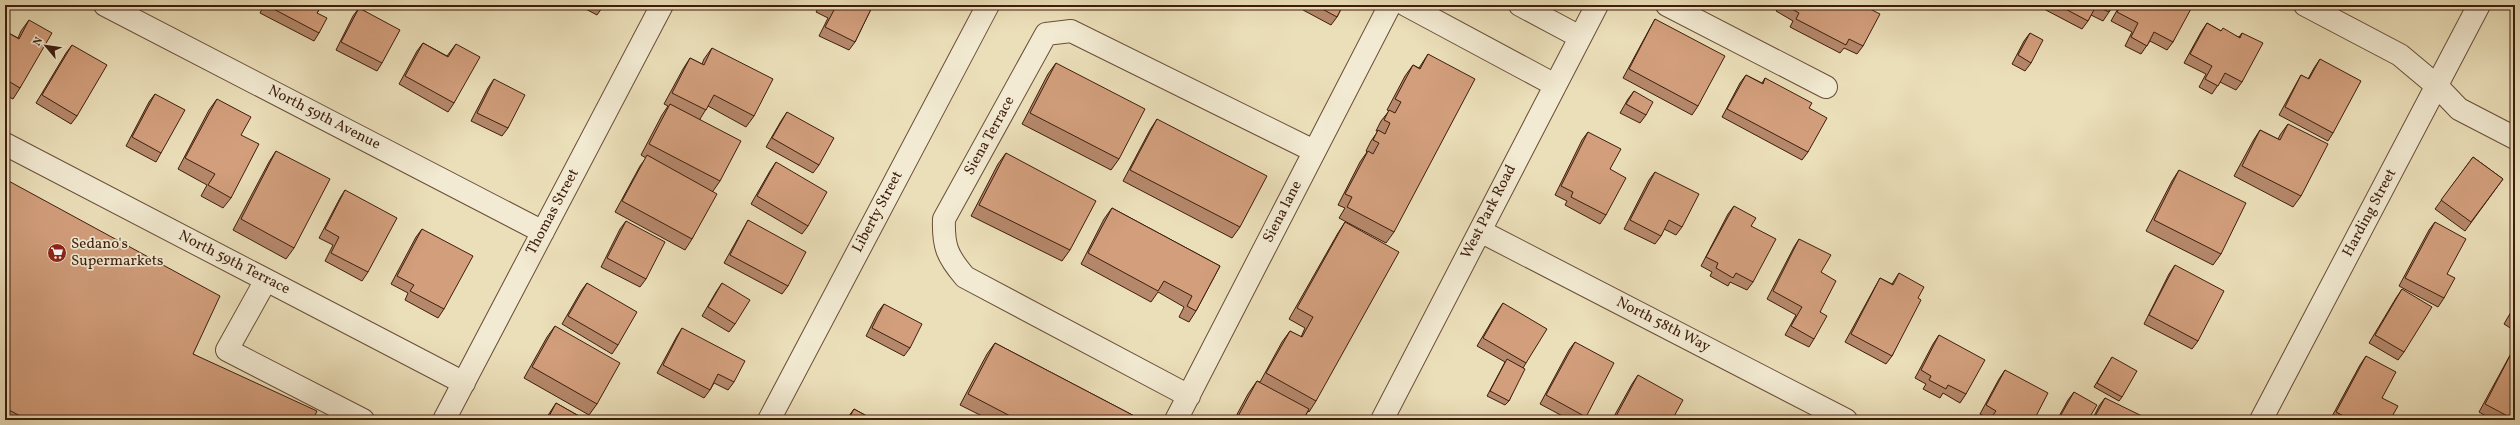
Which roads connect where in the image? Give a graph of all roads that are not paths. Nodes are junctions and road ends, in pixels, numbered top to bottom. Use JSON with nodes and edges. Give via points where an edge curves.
{"nodes":[{"id":1,"x":105,"y":5,"type":"edge"},
{"id":2,"x":662,"y":5,"type":"edge"},
{"id":3,"x":988,"y":5,"type":"edge"},
{"id":4,"x":1390,"y":5,"type":"edge"},
{"id":5,"x":1406,"y":5,"type":"edge"},
{"id":6,"x":1520,"y":5,"type":"edge"},
{"id":7,"x":1597,"y":5,"type":"edge"},
{"id":8,"x":1667,"y":5,"type":"edge"},
{"id":9,"x":2305,"y":5,"type":"edge"},
{"id":10,"x":2479,"y":5,"type":"edge"},
{"id":11,"x":1580,"y":37,"type":"junction"},
{"id":12,"x":1555,"y":84,"type":"junction"},
{"id":13,"x":2436,"y":86,"type":"junction"},
{"id":14,"x":1826,"y":87,"type":"dead end"},
{"id":15,"x":2515,"y":138,"type":"edge"},
{"id":16,"x":5,"y":144,"type":"edge"},
{"id":17,"x":1314,"y":151,"type":"junction"},
{"id":18,"x":1480,"y":231,"type":"junction"},
{"id":19,"x":543,"y":232,"type":"junction"},
{"id":20,"x":266,"y":280,"type":"junction"},
{"id":21,"x":464,"y":382,"type":"junction"},
{"id":22,"x":1189,"y":396,"type":"junction"},
{"id":23,"x":363,"y":420,"type":"edge"},
{"id":24,"x":444,"y":420,"type":"edge"},
{"id":25,"x":769,"y":420,"type":"edge"},
{"id":26,"x":1176,"y":420,"type":"edge"},
{"id":27,"x":1382,"y":420,"type":"edge"},
{"id":28,"x":1846,"y":420,"type":"edge"},
{"id":29,"x":2261,"y":420,"type":"edge"}],
"edges":[{"from":1,"to":19,"type":"street","name":"North 59th Avenue"},
{"from":2,"to":19,"type":"street","name":"Thomas Street"},
{"from":3,"to":25,"type":"street","name":"Liberty Street"},
{"from":4,"to":17,"type":"street","name":"Siena lane"},
{"from":5,"to":12,"type":"street"},
{"from":6,"to":11,"type":"street"},
{"from":7,"to":11,"type":"street","name":"West Park Road"},
{"from":8,"to":14,"type":"street"},
{"from":9,"to":13,"type":"street","via":[[2400,54]]},
{"from":10,"to":13,"type":"street","name":"Harding Street"},
{"from":11,"to":12,"type":"street","name":"West Park Road"},
{"from":12,"to":18,"type":"street","name":"West Park Road"},
{"from":13,"to":15,"type":"street","via":[[2459,109]]},
{"from":13,"to":29,"type":"street","name":"Harding Street"},
{"from":16,"to":20,"type":"street","name":"North 59th Terrace"},
{"from":17,"to":22,"type":"street","name":"Siena lane"},
{"from":17,"to":22,"type":"street","name":"Siena Terrace","via":[[1071,31],[1046,34],[944,218],[943,240],[950,259],[965,277]]},
{"from":18,"to":27,"type":"street","name":"West Park Road"},
{"from":18,"to":28,"type":"street","name":"North 58th Way"},
{"from":19,"to":21,"type":"street","name":"Thomas Street"},
{"from":20,"to":21,"type":"street","name":"North 59th Terrace"},
{"from":20,"to":23,"type":"street","via":[[227,350]]},
{"from":21,"to":24,"type":"street","name":"Thomas Street"},
{"from":22,"to":26,"type":"street","name":"Siena lane"}]}
